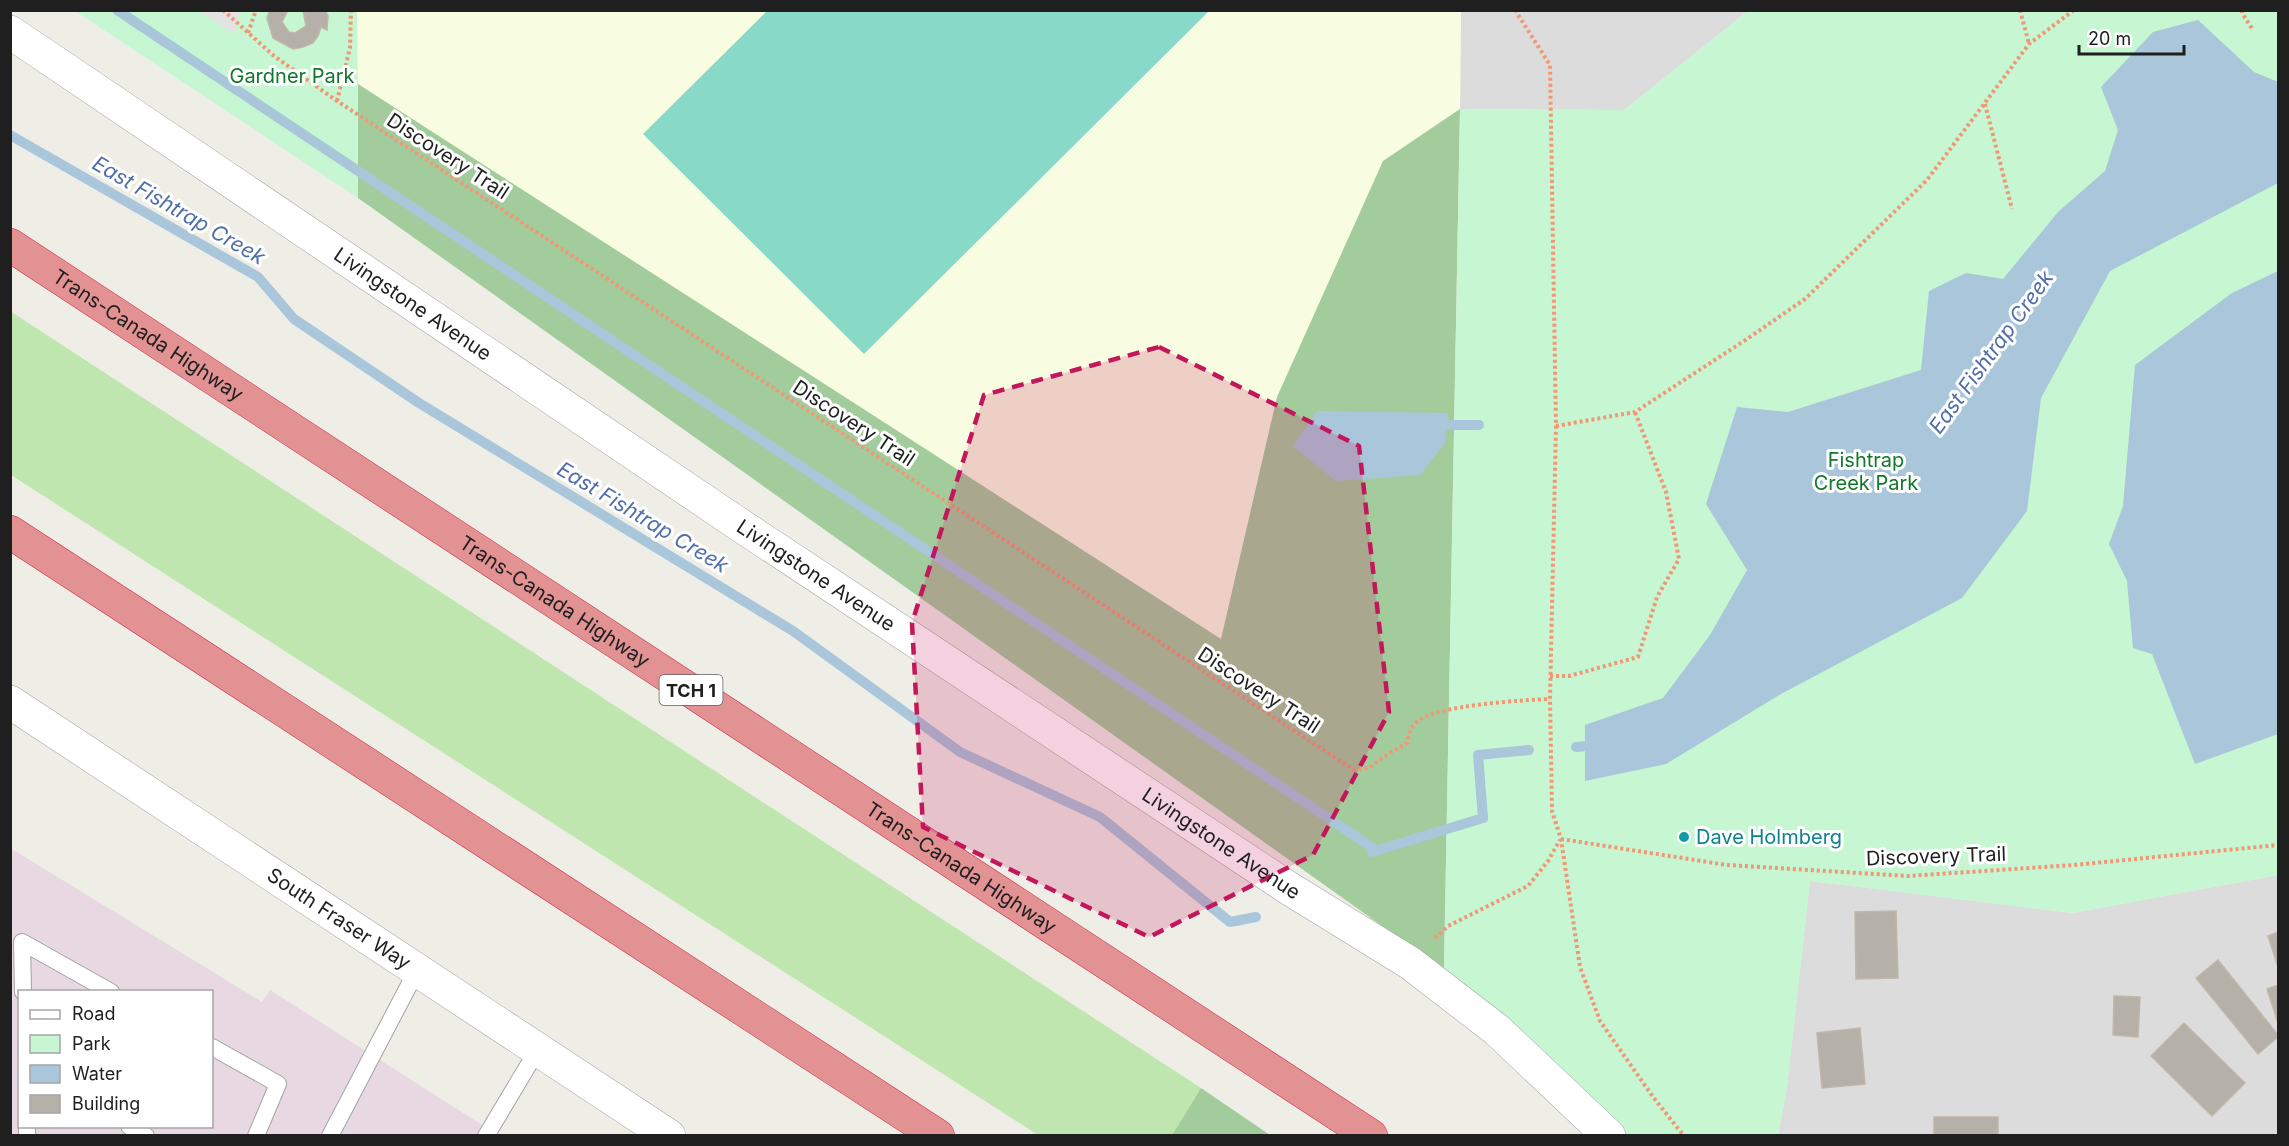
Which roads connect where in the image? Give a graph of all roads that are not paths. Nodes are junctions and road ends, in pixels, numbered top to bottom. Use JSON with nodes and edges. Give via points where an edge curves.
{"nodes":[{"id":1,"x":10,"y":32,"type":"edge"},
{"id":2,"x":10,"y":245,"type":"edge"},
{"id":3,"x":10,"y":532,"type":"edge"},
{"id":4,"x":10,"y":702,"type":"edge"},
{"id":5,"x":417,"y":970,"type":"junction"},
{"id":6,"x":23,"y":990,"type":"edge"},
{"id":7,"x":107,"y":990,"type":"edge"},
{"id":8,"x":213,"y":1048,"type":"edge"},
{"id":9,"x":538,"y":1049,"type":"junction"},
{"id":10,"x":132,"y":1128,"type":"edge"},
{"id":11,"x":146,"y":1136,"type":"edge"},
{"id":12,"x":256,"y":1136,"type":"edge"},
{"id":13,"x":330,"y":1136,"type":"edge"},
{"id":14,"x":486,"y":1136,"type":"edge"},
{"id":15,"x":669,"y":1136,"type":"edge"},
{"id":16,"x":938,"y":1136,"type":"edge"},
{"id":17,"x":1371,"y":1136,"type":"edge"},
{"id":18,"x":1609,"y":1136,"type":"edge"}],
"edges":[{"from":1,"to":18,"type":"street","name":"Livingstone Avenue","via":[[764,540],[1290,889],[1410,963],[1497,1030]]},
{"from":2,"to":17,"type":"highway","name":"Trans-Canada Highway","number":"TCH 1"},
{"from":3,"to":16,"type":"highway"},
{"from":4,"to":5,"type":"street","name":"South Fraser Way"},
{"from":5,"to":9,"type":"street","name":"South Fraser Way"},
{"from":5,"to":13,"type":"lane"},
{"from":6,"to":7,"type":"lane","via":[[22,942]]},
{"from":8,"to":12,"type":"lane","via":[[278,1084]]},
{"from":9,"to":14,"type":"lane"},
{"from":9,"to":15,"type":"street","name":"South Fraser Way"},
{"from":10,"to":11,"type":"lane"}]}
